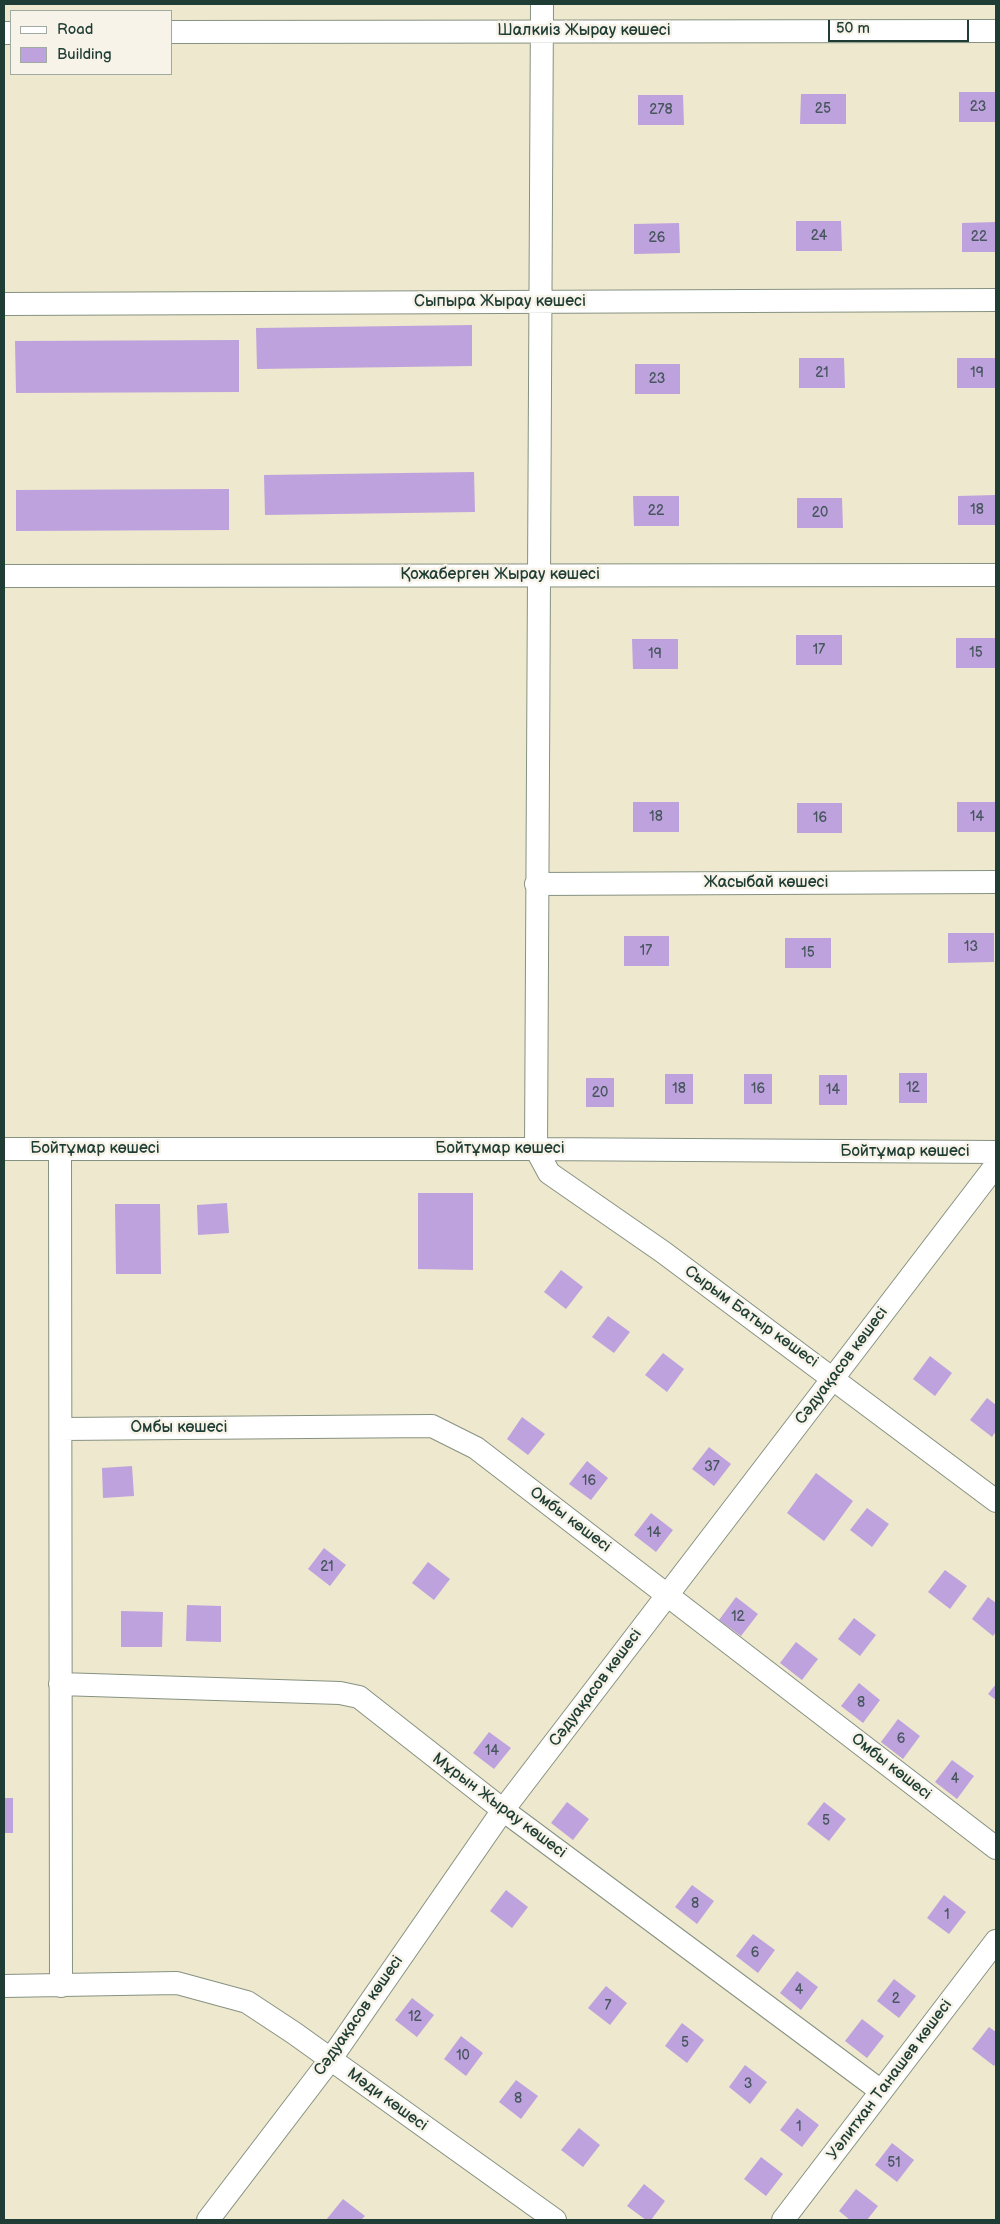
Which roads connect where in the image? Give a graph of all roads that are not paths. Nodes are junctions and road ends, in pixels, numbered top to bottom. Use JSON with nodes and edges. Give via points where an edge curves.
{"nodes":[{"id":1,"x":542,"y":4,"type":"edge"},
{"id":2,"x":542,"y":31,"type":"junction"},
{"id":3,"x":996,"y":31,"type":"edge"},
{"id":4,"x":172,"y":32,"type":"edge"},
{"id":5,"x":996,"y":300,"type":"edge"},
{"id":6,"x":540,"y":302,"type":"junction"},
{"id":7,"x":4,"y":304,"type":"edge"},
{"id":8,"x":538,"y":574,"type":"junction"},
{"id":9,"x":996,"y":575,"type":"edge"},
{"id":10,"x":4,"y":576,"type":"edge"},
{"id":11,"x":996,"y":882,"type":"edge"},
{"id":12,"x":536,"y":884,"type":"junction"},
{"id":13,"x":60,"y":1148,"type":"junction"},
{"id":14,"x":4,"y":1149,"type":"edge"},
{"id":15,"x":536,"y":1149,"type":"junction"},
{"id":16,"x":996,"y":1152,"type":"edge"},
{"id":17,"x":996,"y":1165,"type":"edge"},
{"id":18,"x":833,"y":1378,"type":"junction"},
{"id":19,"x":61,"y":1429,"type":"junction"},
{"id":20,"x":996,"y":1501,"type":"edge"},
{"id":21,"x":667,"y":1594,"type":"junction"},
{"id":22,"x":60,"y":1684,"type":"junction"},
{"id":23,"x":503,"y":1810,"type":"junction"},
{"id":24,"x":996,"y":1848,"type":"edge"},
{"id":25,"x":996,"y":1941,"type":"edge"},
{"id":26,"x":4,"y":1986,"type":"edge"},
{"id":27,"x":61,"y":1986,"type":"junction"},
{"id":28,"x":330,"y":2060,"type":"junction"},
{"id":29,"x":881,"y":2091,"type":"junction"},
{"id":30,"x":208,"y":2220,"type":"edge"},
{"id":31,"x":555,"y":2220,"type":"edge"},
{"id":32,"x":783,"y":2220,"type":"edge"}],
"edges":[{"from":1,"to":2,"type":"street"},
{"from":2,"to":3,"type":"street","name":"Шалкиіз Жырау көшесі"},
{"from":2,"to":4,"type":"street","name":"Шалкиіз Жырау көшесі"},
{"from":2,"to":6,"type":"street"},
{"from":5,"to":6,"type":"street","name":"Сыпыра Жырау көшесі"},
{"from":6,"to":7,"type":"street","name":"Сыпыра Жырау көшесі"},
{"from":6,"to":8,"type":"street"},
{"from":8,"to":9,"type":"street","name":"Қожаберген Жырау көшесі"},
{"from":8,"to":10,"type":"street","name":"Қожаберген Жырау көшесі"},
{"from":8,"to":12,"type":"street"},
{"from":11,"to":12,"type":"street","name":"Жасыбай көшесі"},
{"from":12,"to":15,"type":"street"},
{"from":13,"to":14,"type":"street","name":"Бойтұмар көшесі"},
{"from":13,"to":15,"type":"street","name":"Бойтұмар көшесі"},
{"from":13,"to":19,"type":"street"},
{"from":15,"to":16,"type":"street","name":"Бойтұмар көшесі"},
{"from":15,"to":18,"type":"street","name":"Сырым Батыр көшесі","via":[[549,1173],[663,1252]]},
{"from":17,"to":18,"type":"street","name":"Сәдуақасов көшесі"},
{"from":18,"to":20,"type":"street","name":"Сырым Батыр көшесі"},
{"from":18,"to":21,"type":"street","name":"Сәдуақасов көшесі"},
{"from":19,"to":21,"type":"street","name":"Омбы көшесі","via":[[432,1426],[476,1448]]},
{"from":19,"to":22,"type":"street"},
{"from":21,"to":23,"type":"street","name":"Сәдуақасов көшесі"},
{"from":21,"to":24,"type":"street","name":"Омбы көшесі"},
{"from":22,"to":23,"type":"street","name":"Мұрын Жырау көшесі","via":[[340,1693],[359,1697]]},
{"from":22,"to":27,"type":"street"},
{"from":23,"to":28,"type":"street","name":"Сәдуақасов көшесі"},
{"from":23,"to":29,"type":"street","name":"Мұрын Жырау көшесі"},
{"from":25,"to":29,"type":"street","name":"Уәлитхан Танашев көшесі"},
{"from":26,"to":27,"type":"street","name":"Мәди көшесі"},
{"from":27,"to":28,"type":"street","name":"Мәди көшесі","via":[[177,1983],[247,2002]]},
{"from":28,"to":30,"type":"street","name":"Сәдуақасов көшесі"},
{"from":28,"to":31,"type":"street","name":"Мәди көшесі"},
{"from":29,"to":32,"type":"street","name":"Уәлитхан Танашев көшесі"}]}
